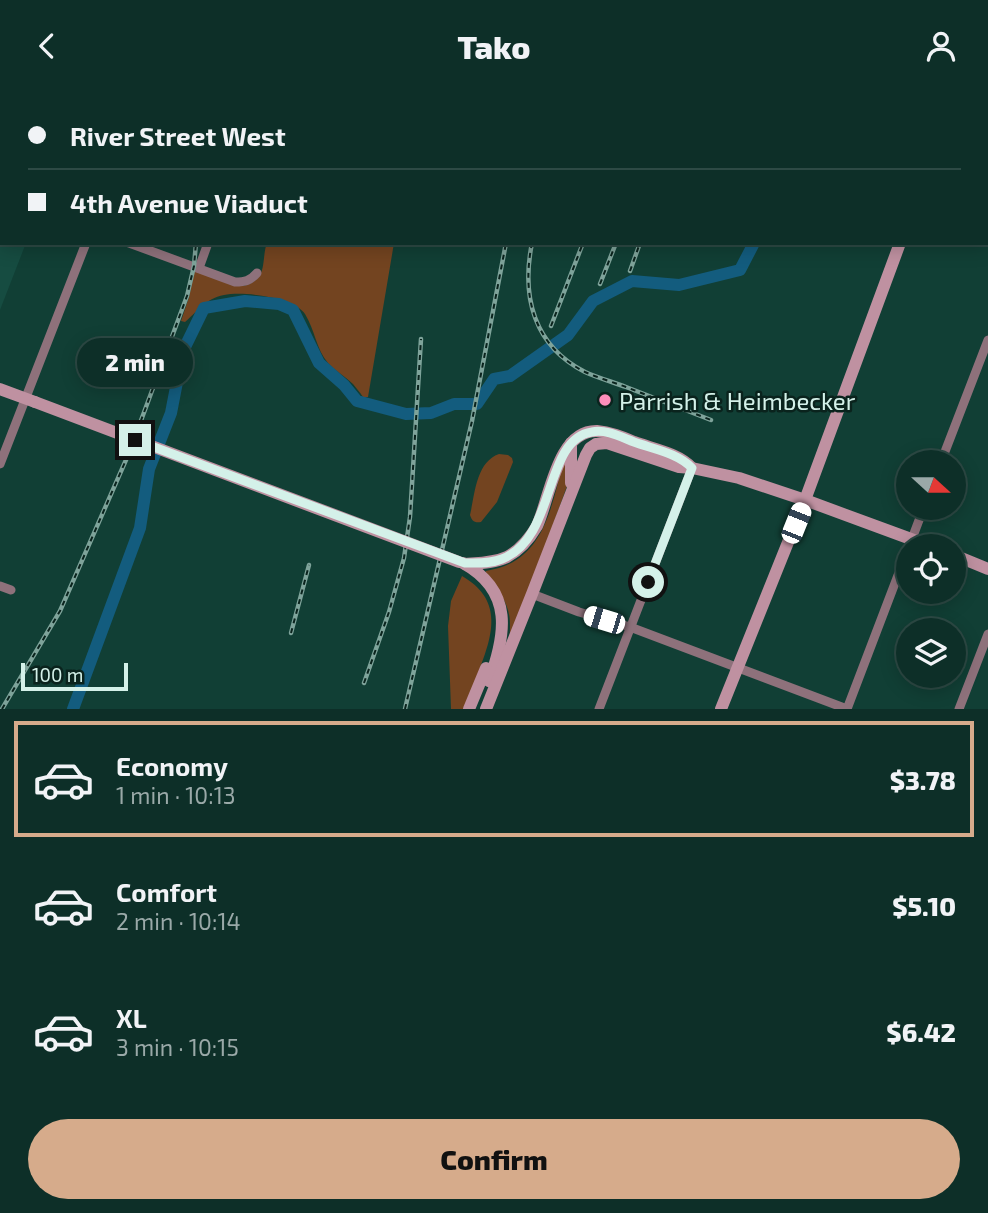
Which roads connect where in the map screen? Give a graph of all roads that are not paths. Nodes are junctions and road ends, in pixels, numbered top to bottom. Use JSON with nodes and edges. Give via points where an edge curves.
{"nodes":[{"id":1,"x":85,"y":245,"type":"edge"},
{"id":2,"x":135,"y":245,"type":"edge"},
{"id":3,"x":207,"y":245,"type":"edge"},
{"id":4,"x":899,"y":245,"type":"edge"},
{"id":5,"x":199,"y":268,"type":"junction"},
{"id":6,"x":257,"y":273,"type":"dead end"},
{"id":7,"x":988,"y":340,"type":"edge"},
{"id":8,"x":0,"y":389,"type":"edge"},
{"id":9,"x":30,"y":400,"type":"junction"},
{"id":10,"x":571,"y":443,"type":"junction"},
{"id":11,"x":947,"y":450,"type":"edge"},
{"id":12,"x":0,"y":464,"type":"edge"},
{"id":13,"x":692,"y":468,"type":"junction"},
{"id":14,"x":570,"y":493,"type":"junction"},
{"id":15,"x":805,"y":499,"type":"junction"},
{"id":16,"x":896,"y":539,"type":"edge"},
{"id":17,"x":966,"y":560,"type":"edge"},
{"id":18,"x":462,"y":563,"type":"junction"},
{"id":19,"x":988,"y":569,"type":"edge"},
{"id":20,"x":896,"y":581,"type":"edge"},
{"id":21,"x":0,"y":586,"type":"edge"},
{"id":22,"x":12,"y":590,"type":"dead end"},
{"id":23,"x":532,"y":594,"type":"junction"},
{"id":24,"x":630,"y":627,"type":"junction"},
{"id":25,"x":988,"y":634,"type":"edge"},
{"id":26,"x":738,"y":667,"type":"junction"},
{"id":27,"x":469,"y":709,"type":"edge"},
{"id":28,"x":478,"y":709,"type":"edge"},
{"id":29,"x":486,"y":709,"type":"edge"},
{"id":30,"x":599,"y":709,"type":"edge"},
{"id":31,"x":721,"y":709,"type":"edge"},
{"id":32,"x":846,"y":709,"type":"edge"},
{"id":33,"x":959,"y":709,"type":"edge"}],
"edges":[{"from":1,"to":9,"type":"street"},
{"from":2,"to":5,"type":"street"},
{"from":3,"to":5,"type":"street"},
{"from":4,"to":15,"type":"main road"},
{"from":5,"to":6,"type":"street","via":[[235,282],[251,280]]},
{"from":7,"to":11,"type":"street"},
{"from":8,"to":9,"type":"main road"},
{"from":9,"to":12,"type":"street"},
{"from":9,"to":18,"type":"main road","bridge":true},
{"from":10,"to":13,"type":"main road","via":[[589,432],[606,432],[682,459]]},
{"from":10,"to":14,"type":"main road"},
{"from":10,"to":18,"type":"main road","via":[[525,543],[500,560]]},
{"from":13,"to":14,"type":"main road","via":[[596,444],[588,451]]},
{"from":13,"to":15,"type":"main road"},
{"from":13,"to":24,"type":"street"},
{"from":14,"to":23,"type":"main road"},
{"from":15,"to":16,"type":"main road"},
{"from":15,"to":26,"type":"main road"},
{"from":17,"to":19,"type":"main road"},
{"from":18,"to":27,"type":"main road","via":[[489,597],[495,619],[491,652]]},
{"from":18,"to":28,"type":"main road","via":[[491,588],[503,625]]},
{"from":20,"to":32,"type":"street"},
{"from":21,"to":22,"type":"street"},
{"from":23,"to":24,"type":"street"},
{"from":23,"to":29,"type":"main road"},
{"from":24,"to":26,"type":"street"},
{"from":24,"to":30,"type":"street"},
{"from":25,"to":33,"type":"street"},
{"from":26,"to":31,"type":"main road"},
{"from":26,"to":32,"type":"street"}]}
